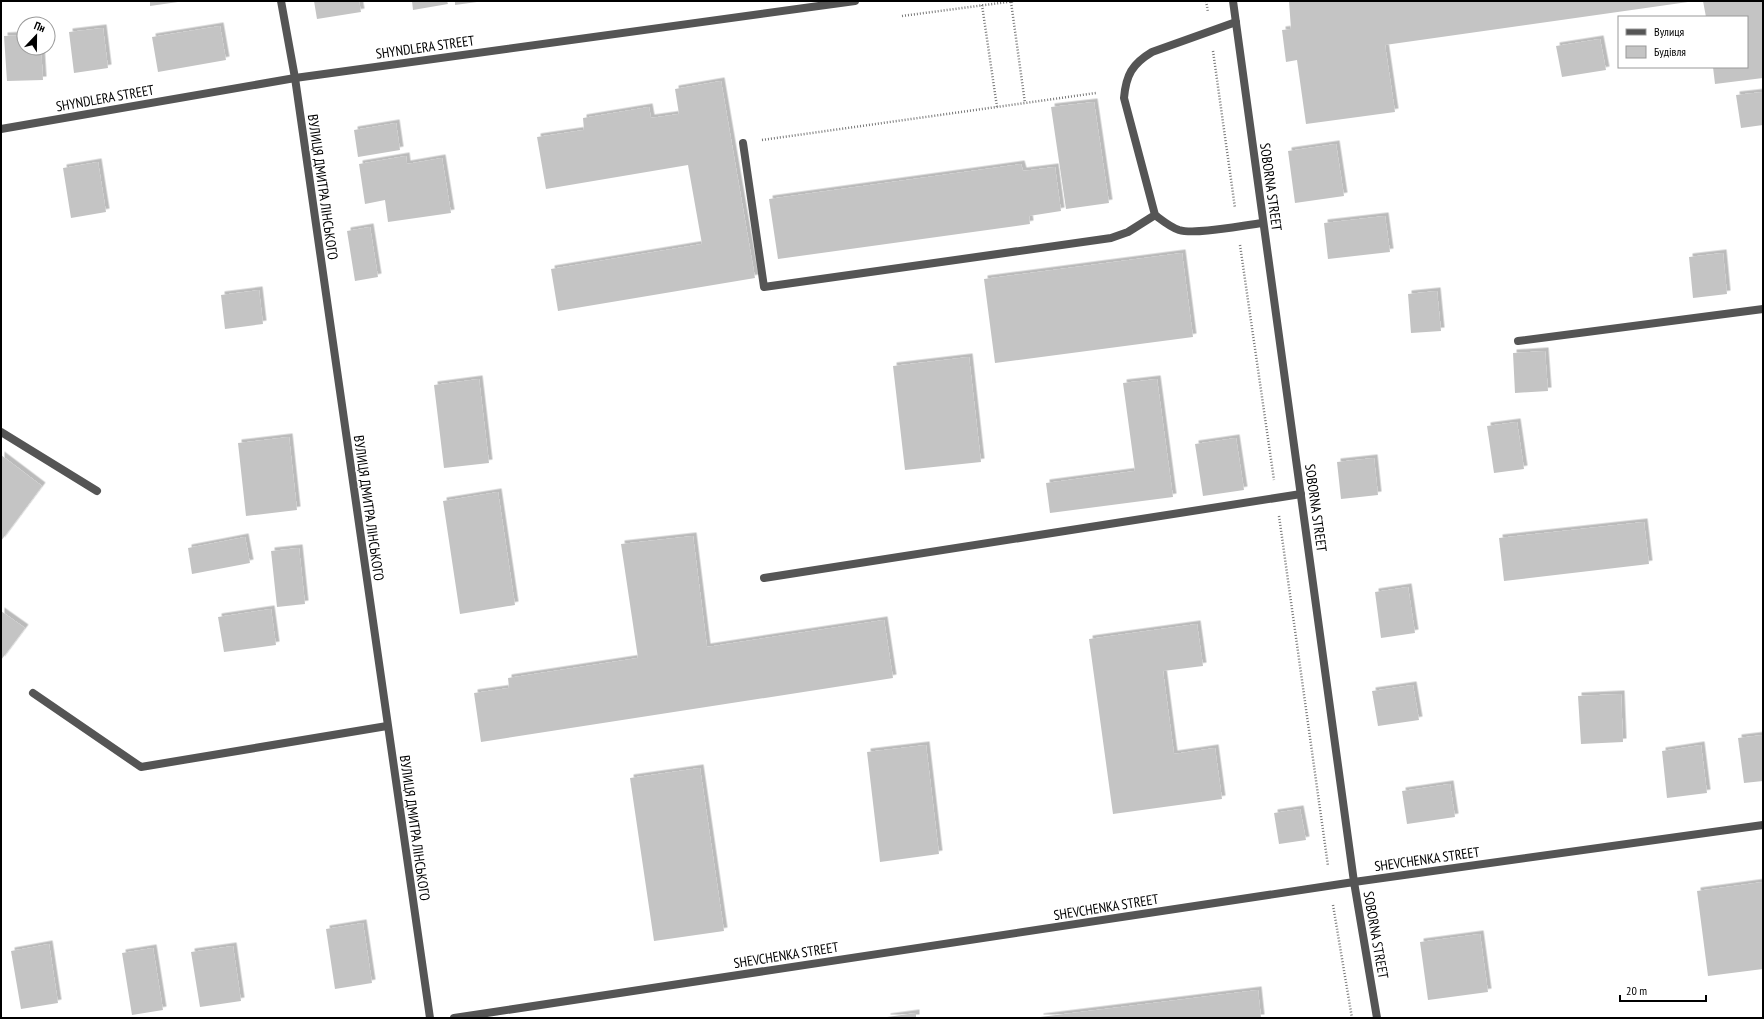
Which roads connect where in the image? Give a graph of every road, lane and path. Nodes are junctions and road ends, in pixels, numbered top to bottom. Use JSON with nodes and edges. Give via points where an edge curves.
{"nodes":[{"id":1,"x":281,"y":1,"type":"edge"},
{"id":2,"x":854,"y":1,"type":"edge"},
{"id":3,"x":1016,"y":1,"type":"edge"},
{"id":4,"x":1233,"y":1,"type":"edge"},
{"id":5,"x":1011,"y":2,"type":"edge"},
{"id":6,"x":982,"y":5,"type":"junction"},
{"id":7,"x":902,"y":16,"type":"dead end"},
{"id":8,"x":1236,"y":22,"type":"junction"},
{"id":9,"x":295,"y":78,"type":"junction"},
{"id":10,"x":1096,"y":93,"type":"dead end"},
{"id":11,"x":1025,"y":103,"type":"junction"},
{"id":12,"x":997,"y":107,"type":"junction"},
{"id":13,"x":1,"y":129,"type":"edge"},
{"id":14,"x":743,"y":142,"type":"joint"},
{"id":15,"x":1155,"y":215,"type":"junction"},
{"id":16,"x":1263,"y":223,"type":"junction"},
{"id":17,"x":1763,"y":309,"type":"edge"},
{"id":18,"x":1518,"y":341,"type":"dead end"},
{"id":19,"x":1,"y":432,"type":"edge"},
{"id":20,"x":97,"y":491,"type":"dead end"},
{"id":21,"x":1301,"y":494,"type":"junction"},
{"id":22,"x":764,"y":578,"type":"dead end"},
{"id":23,"x":33,"y":693,"type":"dead end"},
{"id":24,"x":387,"y":726,"type":"junction"},
{"id":25,"x":1763,"y":825,"type":"edge"},
{"id":26,"x":1354,"y":882,"type":"junction"},
{"id":27,"x":430,"y":1018,"type":"edge"},
{"id":28,"x":454,"y":1018,"type":"edge"},
{"id":29,"x":1377,"y":1018,"type":"edge"}],
"edges":[{"from":1,"to":9,"type":"street","name":"ВУЛИЦЯ ДМИТРА ЛІНСЬКОГО"},
{"from":2,"to":9,"type":"street","name":"SHYNDLERA STREET"},
{"from":3,"to":5,"type":"path"},
{"from":4,"to":8,"type":"street","name":"SOBORNA STREET"},
{"from":5,"to":6,"type":"path"},
{"from":5,"to":11,"type":"path"},
{"from":6,"to":7,"type":"path"},
{"from":6,"to":12,"type":"path"},
{"from":8,"to":15,"type":"street","via":[[1152,52],[1140,60],[1125,84],[1124,98]]},
{"from":8,"to":16,"type":"street","name":"SOBORNA STREET"},
{"from":9,"to":13,"type":"street","name":"SHYNDLERA STREET"},
{"from":9,"to":24,"type":"street","name":"ВУЛИЦЯ ДМИТРА ЛІНСЬКОГО"},
{"from":10,"to":11,"type":"path"},
{"from":11,"to":12,"type":"path"},
{"from":12,"to":14,"type":"path"},
{"from":14,"to":15,"type":"street","via":[[764,287],[1111,238],[1128,232]]},
{"from":15,"to":16,"type":"street","via":[[1166,224],[1180,230],[1194,231]]},
{"from":16,"to":21,"type":"street","name":"SOBORNA STREET"},
{"from":17,"to":18,"type":"street"},
{"from":19,"to":20,"type":"street"},
{"from":21,"to":22,"type":"street"},
{"from":21,"to":26,"type":"street","name":"SOBORNA STREET"},
{"from":23,"to":24,"type":"street","via":[[141,768]]},
{"from":24,"to":27,"type":"street","name":"ВУЛИЦЯ ДМИТРА ЛІНСЬКОГО"},
{"from":25,"to":26,"type":"street","name":"SHEVCHENKA STREET"},
{"from":26,"to":28,"type":"street","name":"SHEVCHENKA STREET"},
{"from":26,"to":29,"type":"street","name":"SOBORNA STREET"}]}
